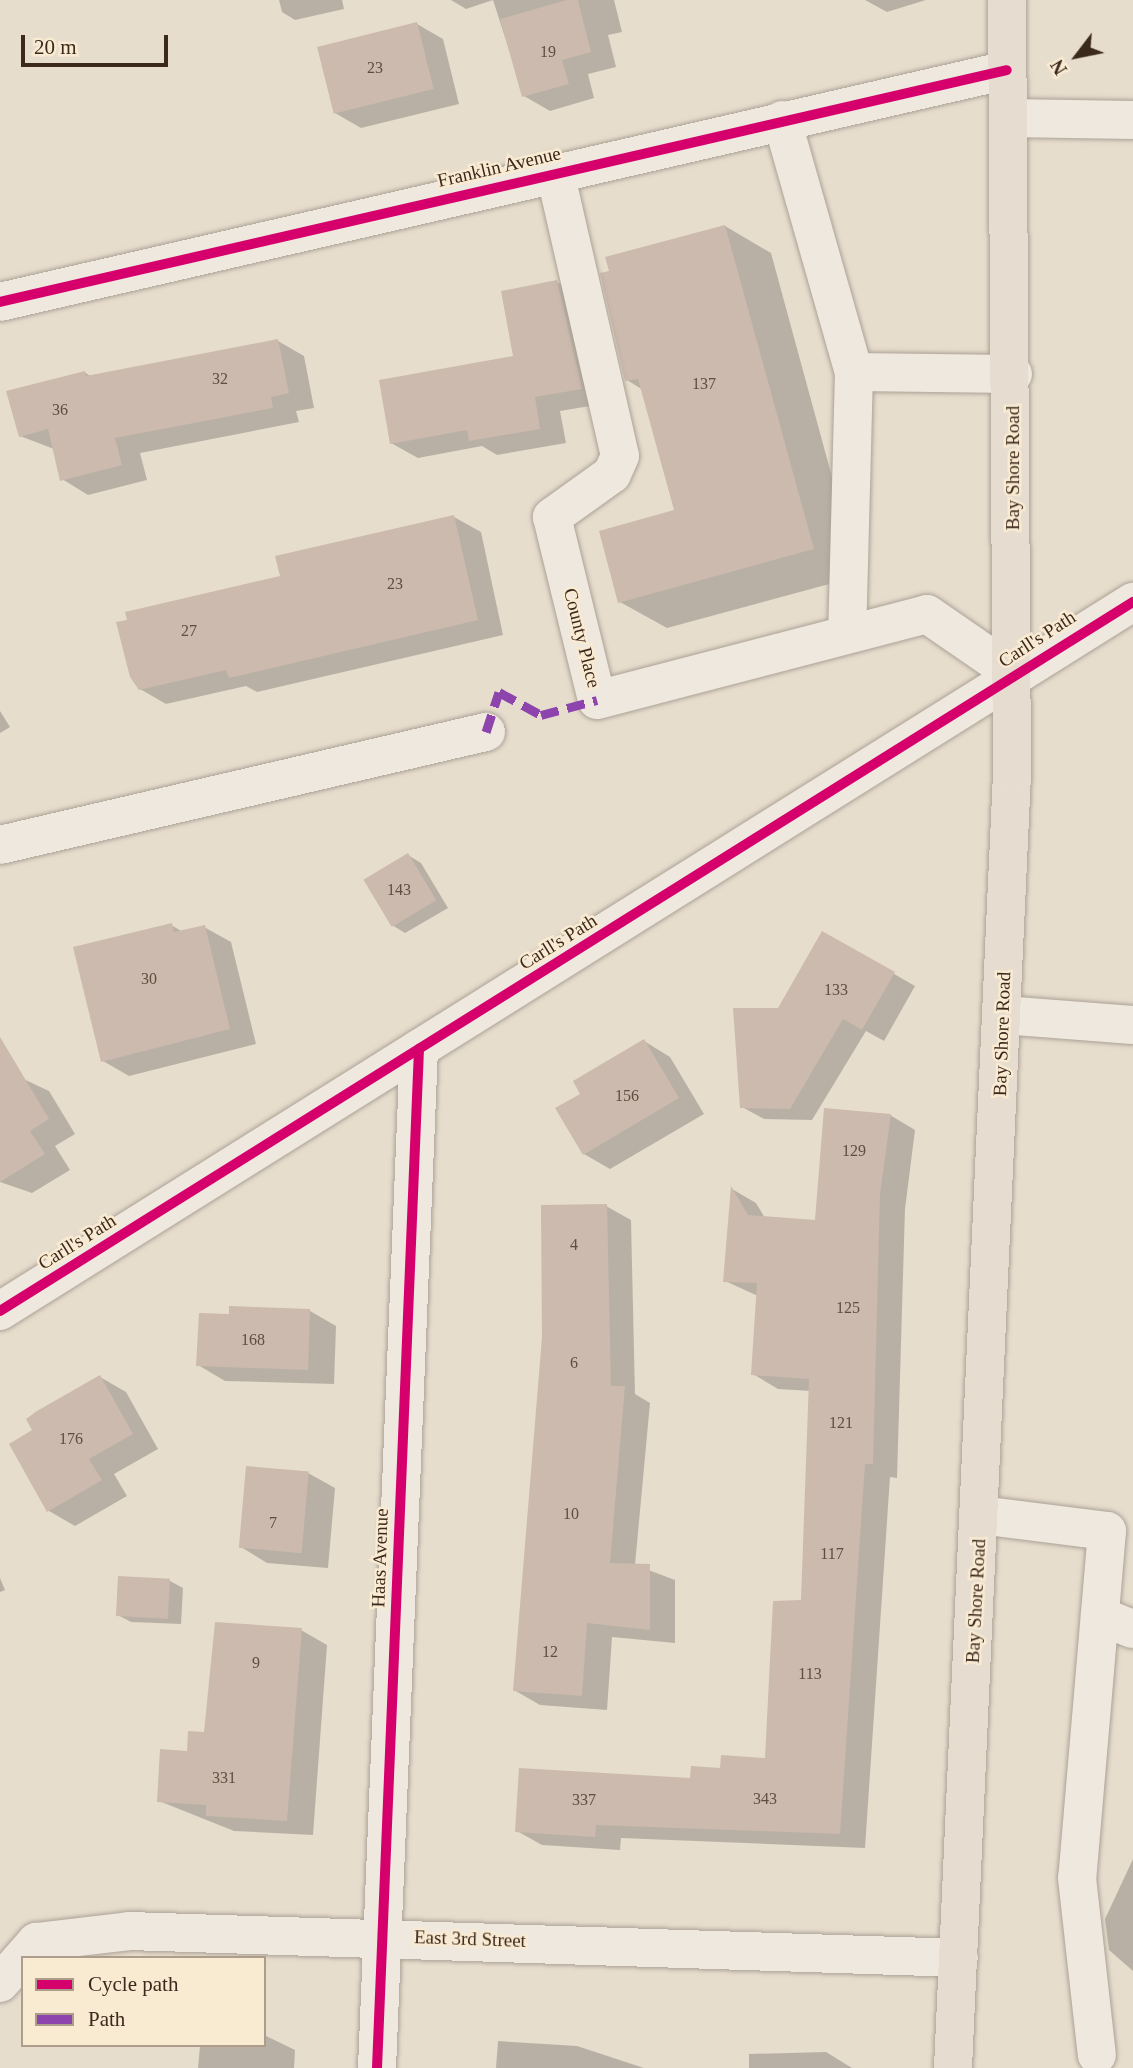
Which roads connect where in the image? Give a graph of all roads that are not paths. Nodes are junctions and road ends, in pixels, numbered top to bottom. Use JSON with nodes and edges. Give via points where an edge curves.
{"nodes":[{"id":1,"x":1007,"y":0,"type":"edge"},
{"id":2,"x":1007,"y":70,"type":"junction"},
{"id":3,"x":1009,"y":118,"type":"junction"},
{"id":4,"x":782,"y":120,"type":"junction"},
{"id":5,"x":1133,"y":120,"type":"edge"},
{"id":6,"x":555,"y":172,"type":"junction"},
{"id":7,"x":0,"y":302,"type":"edge"},
{"id":8,"x":854,"y":372,"type":"junction"},
{"id":9,"x":1013,"y":374,"type":"junction"},
{"id":10,"x":1133,"y":602,"type":"edge"},
{"id":11,"x":847,"y":631,"type":"junction"},
{"id":12,"x":1014,"y":674,"type":"junction"},
{"id":13,"x":486,"y":732,"type":"dead end"},
{"id":14,"x":0,"y":845,"type":"edge"},
{"id":15,"x":1003,"y":1015,"type":"junction"},
{"id":16,"x":1133,"y":1025,"type":"edge"},
{"id":17,"x":419,"y":1049,"type":"junction"},
{"id":18,"x":0,"y":1311,"type":"edge"},
{"id":19,"x":980,"y":1514,"type":"junction"},
{"id":20,"x":1116,"y":1622,"type":"edge"},
{"id":21,"x":382,"y":1936,"type":"junction"},
{"id":22,"x":24,"y":1956,"type":"edge"},
{"id":23,"x":959,"y":1958,"type":"junction"},
{"id":24,"x":21,"y":1959,"type":"edge"},
{"id":25,"x":0,"y":1983,"type":"edge"},
{"id":26,"x":1102,"y":2064,"type":"edge"},
{"id":27,"x":377,"y":2068,"type":"edge"},
{"id":28,"x":953,"y":2068,"type":"edge"}],
"edges":[{"from":1,"to":2,"type":"main road","name":"Bay Shore Road"},
{"from":2,"to":3,"type":"main road","name":"Bay Shore Road"},
{"from":2,"to":4,"type":"street","name":"Franklin Avenue"},
{"from":3,"to":5,"type":"street"},
{"from":3,"to":9,"type":"main road","name":"Bay Shore Road"},
{"from":4,"to":6,"type":"street","name":"Franklin Avenue"},
{"from":4,"to":8,"type":"street"},
{"from":6,"to":7,"type":"street","name":"Franklin Avenue"},
{"from":6,"to":11,"type":"street","name":"County Place","via":[[620,456],[612,474],[552,517],[597,700]]},
{"from":8,"to":9,"type":"street"},
{"from":8,"to":11,"type":"street"},
{"from":9,"to":12,"type":"main road","name":"Bay Shore Road"},
{"from":10,"to":12,"type":"street","name":"Carll's Path"},
{"from":11,"to":12,"type":"street","name":"County Place","via":[[927,614]]},
{"from":12,"to":15,"type":"main road","name":"Bay Shore Road"},
{"from":12,"to":17,"type":"street","name":"Carll's Path"},
{"from":13,"to":14,"type":"street"},
{"from":15,"to":16,"type":"street"},
{"from":15,"to":19,"type":"main road","name":"Bay Shore Road"},
{"from":17,"to":18,"type":"street","name":"Carll's Path"},
{"from":17,"to":21,"type":"street","name":"Haas Avenue"},
{"from":19,"to":20,"type":"street","via":[[1107,1531]]},
{"from":19,"to":23,"type":"main road","name":"Bay Shore Road"},
{"from":20,"to":26,"type":"street","via":[[1077,1878]]},
{"from":21,"to":22,"type":"street","name":"East 3rd Street","via":[[129,1931],[36,1942]]},
{"from":21,"to":23,"type":"street","name":"East 3rd Street"},
{"from":21,"to":27,"type":"street","name":"Haas Avenue"},
{"from":23,"to":28,"type":"main road","name":"Bay Shore Road"},
{"from":24,"to":25,"type":"street","name":"East 3rd Street"}]}
